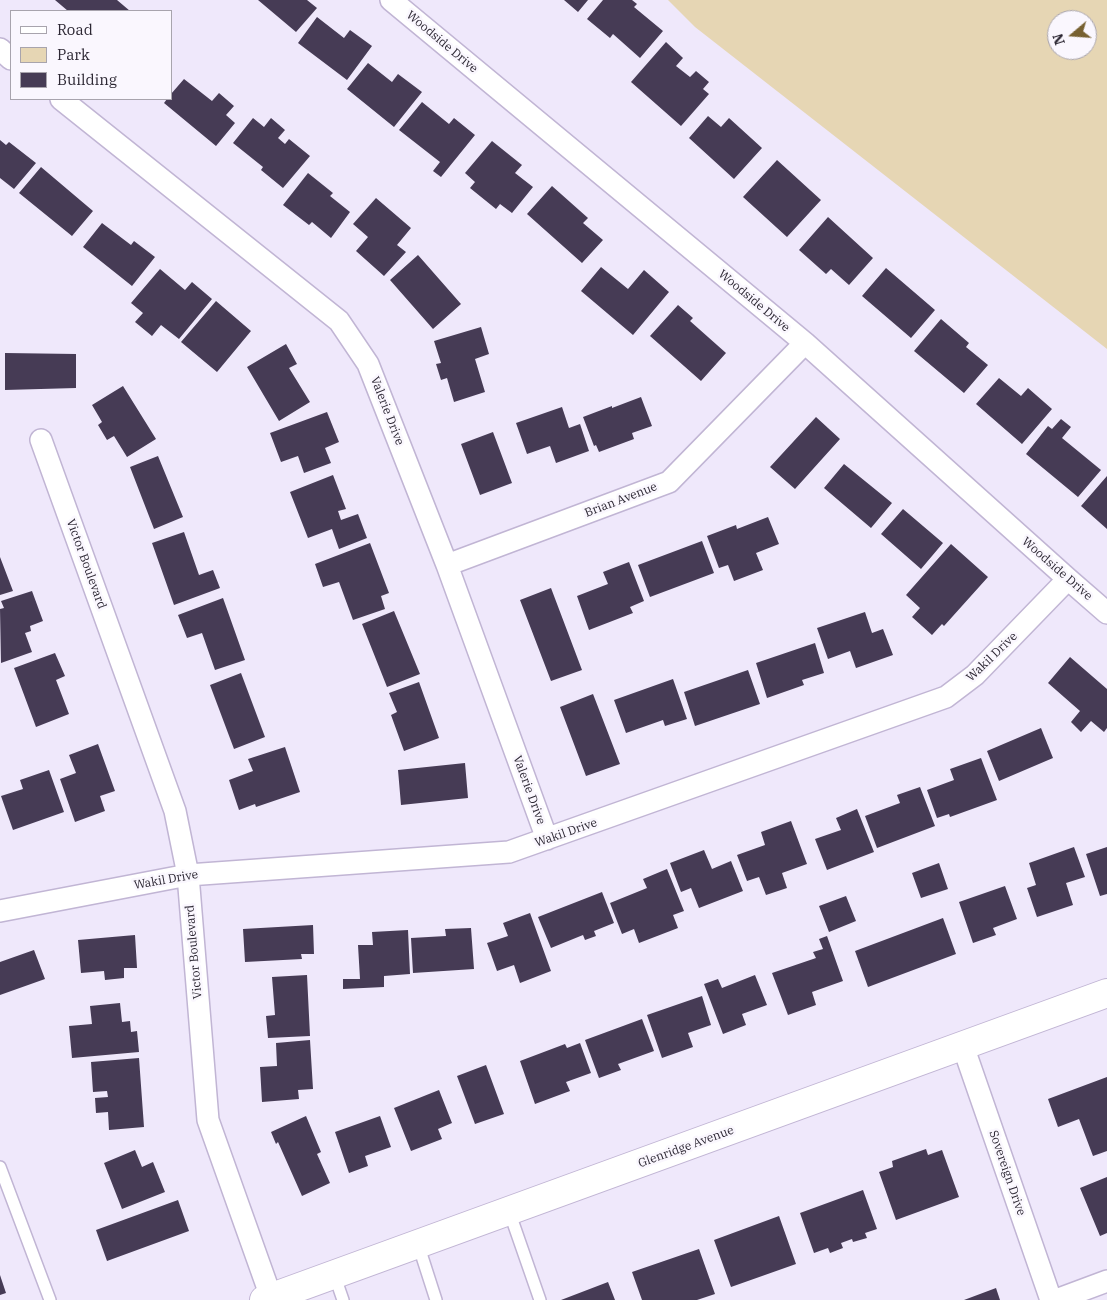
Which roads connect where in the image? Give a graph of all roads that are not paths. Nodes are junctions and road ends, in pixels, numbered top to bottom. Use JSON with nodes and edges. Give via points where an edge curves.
{"nodes":[{"id":1,"x":391,"y":0,"type":"edge"},
{"id":2,"x":62,"y":100,"type":"edge"},
{"id":3,"x":805,"y":343,"type":"junction"},
{"id":4,"x":41,"y":440,"type":"dead end"},
{"id":5,"x":447,"y":565,"type":"junction"},
{"id":6,"x":1068,"y":580,"type":"junction"},
{"id":7,"x":1107,"y":613,"type":"edge"},
{"id":8,"x":547,"y":839,"type":"junction"},
{"id":9,"x":188,"y":875,"type":"junction"},
{"id":10,"x":0,"y":911,"type":"edge"},
{"id":11,"x":1107,"y":993,"type":"edge"},
{"id":12,"x":963,"y":1046,"type":"junction"},
{"id":13,"x":1,"y":1174,"type":"edge"},
{"id":14,"x":509,"y":1211,"type":"junction"},
{"id":15,"x":418,"y":1244,"type":"junction"},
{"id":16,"x":334,"y":1274,"type":"junction"},
{"id":17,"x":1107,"y":1281,"type":"edge"},
{"id":18,"x":268,"y":1299,"type":"edge"},
{"id":19,"x":50,"y":1300,"type":"edge"},
{"id":20,"x":343,"y":1300,"type":"edge"},
{"id":21,"x":436,"y":1300,"type":"edge"},
{"id":22,"x":540,"y":1300,"type":"edge"},
{"id":23,"x":1051,"y":1300,"type":"edge"},
{"id":24,"x":1056,"y":1300,"type":"edge"}],
"edges":[{"from":1,"to":3,"type":"street","name":"Woodside Drive"},
{"from":2,"to":5,"type":"street","name":"Valerie Drive","via":[[338,321],[368,364]]},
{"from":3,"to":5,"type":"street","name":"Brian Avenue","via":[[669,482]]},
{"from":3,"to":6,"type":"street","name":"Woodside Drive"},
{"from":4,"to":9,"type":"street","name":"Victor Boulevard","via":[[175,811]]},
{"from":5,"to":8,"type":"street","name":"Valerie Drive"},
{"from":6,"to":7,"type":"street","name":"Woodside Drive"},
{"from":6,"to":8,"type":"street","name":"Wakil Drive","via":[[975,675],[946,697]]},
{"from":8,"to":9,"type":"street","name":"Wakil Drive","via":[[509,852]]},
{"from":9,"to":10,"type":"street","name":"Wakil Drive"},
{"from":9,"to":18,"type":"street","name":"Victor Boulevard","via":[[208,1120]]},
{"from":11,"to":12,"type":"main road","name":"Glenridge Avenue"},
{"from":12,"to":14,"type":"main road","name":"Glenridge Avenue"},
{"from":12,"to":23,"type":"street","name":"Sovereign Drive"},
{"from":13,"to":19,"type":"lane"},
{"from":14,"to":15,"type":"main road","name":"Glenridge Avenue"},
{"from":14,"to":22,"type":"lane"},
{"from":15,"to":16,"type":"main road","name":"Glenridge Avenue"},
{"from":15,"to":21,"type":"lane"},
{"from":16,"to":18,"type":"main road","name":"Glenridge Avenue"},
{"from":16,"to":20,"type":"lane"},
{"from":17,"to":24,"type":"street"}]}
